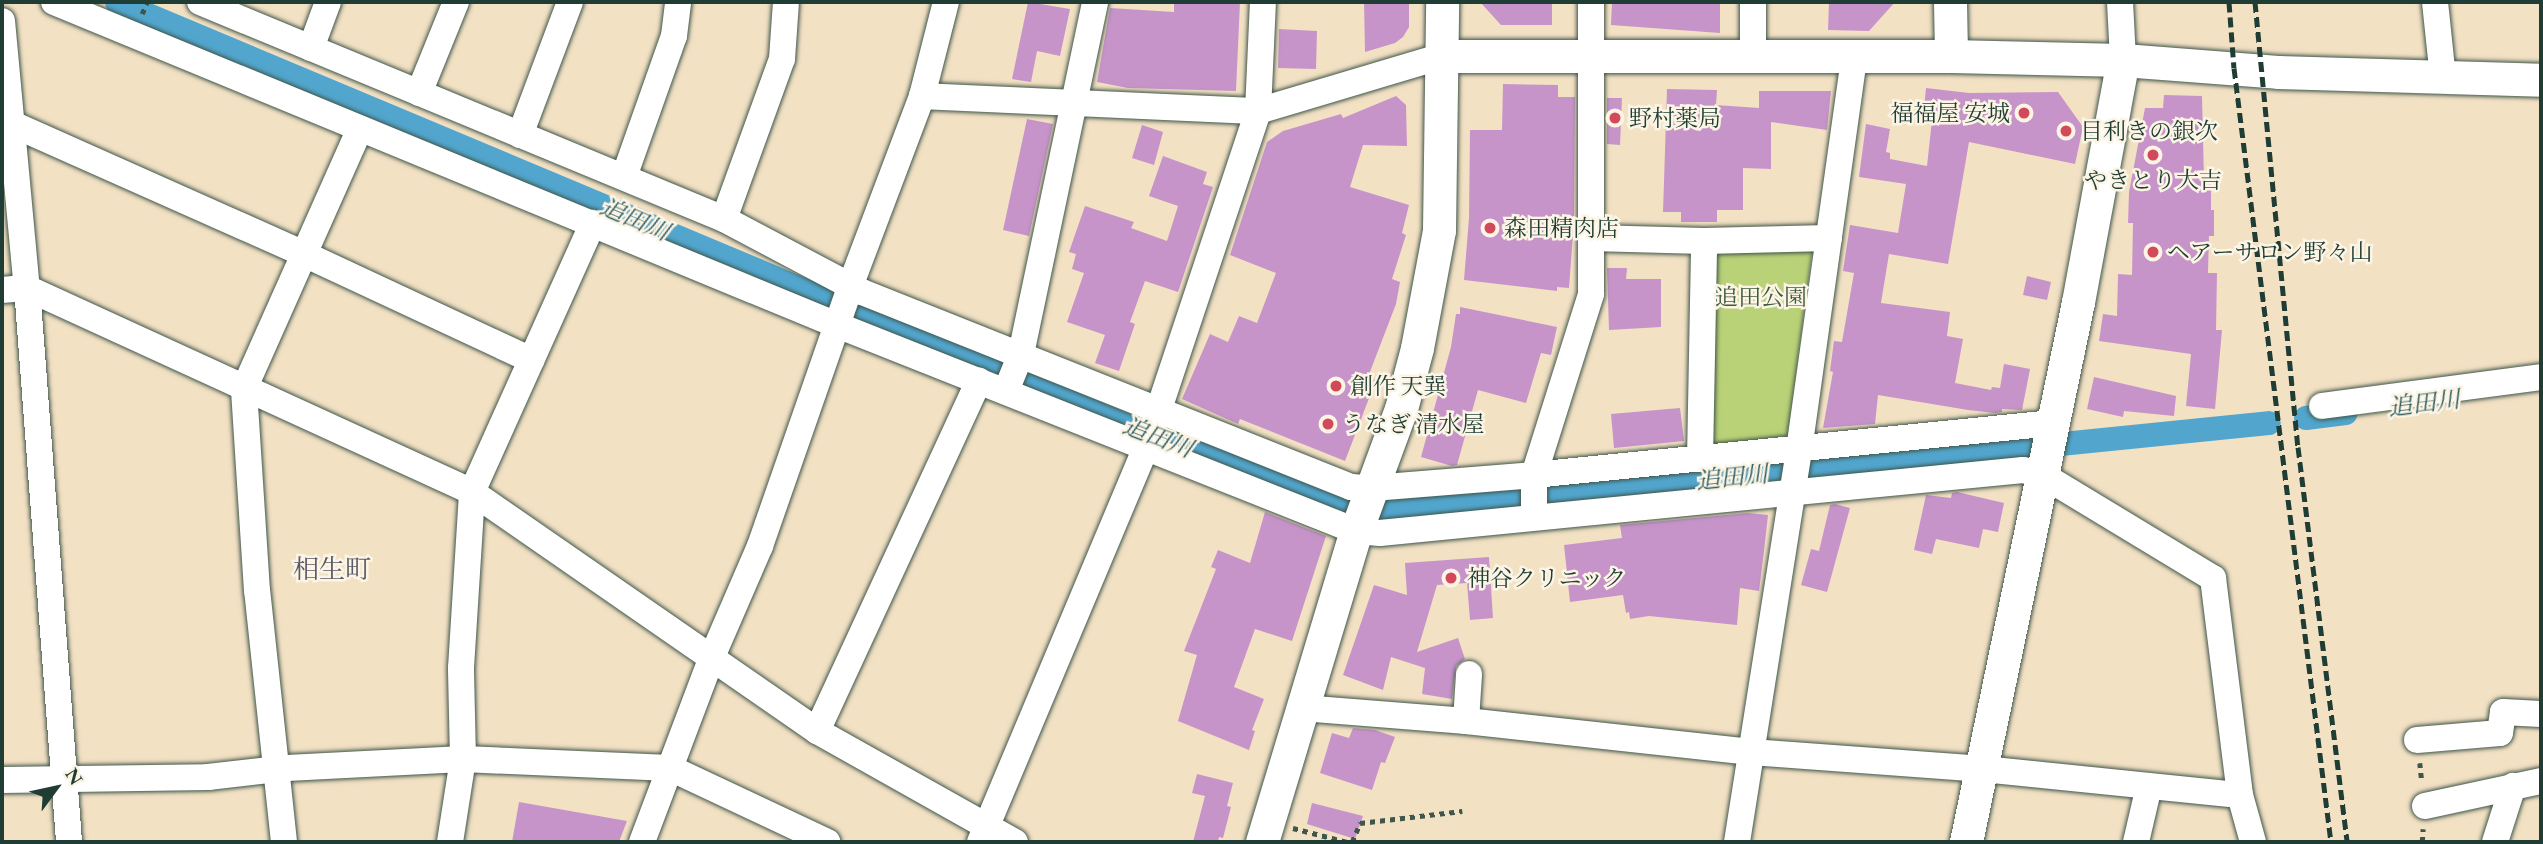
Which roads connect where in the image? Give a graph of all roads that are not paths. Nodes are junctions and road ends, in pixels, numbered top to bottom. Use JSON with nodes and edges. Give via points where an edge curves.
{"nodes":[{"id":1,"x":54,"y":2,"type":"edge"},
{"id":2,"x":200,"y":2,"type":"edge"},
{"id":3,"x":328,"y":2,"type":"edge"},
{"id":4,"x":456,"y":2,"type":"edge"},
{"id":5,"x":570,"y":2,"type":"edge"},
{"id":6,"x":678,"y":2,"type":"edge"},
{"id":7,"x":786,"y":2,"type":"edge"},
{"id":8,"x":946,"y":2,"type":"edge"},
{"id":9,"x":1095,"y":2,"type":"edge"},
{"id":10,"x":1262,"y":2,"type":"edge"},
{"id":11,"x":1442,"y":2,"type":"edge"},
{"id":12,"x":1591,"y":2,"type":"edge"},
{"id":13,"x":1754,"y":2,"type":"edge"},
{"id":14,"x":1950,"y":2,"type":"edge"},
{"id":15,"x":2120,"y":2,"type":"edge"},
{"id":16,"x":2435,"y":2,"type":"edge"},
{"id":17,"x":2,"y":20,"type":"edge"},
{"id":18,"x":311,"y":48,"type":"junction"},
{"id":19,"x":1590,"y":55,"type":"junction"},
{"id":20,"x":1443,"y":56,"type":"junction"},
{"id":21,"x":1753,"y":56,"type":"junction"},
{"id":22,"x":1951,"y":56,"type":"junction"},
{"id":23,"x":1854,"y":58,"type":"junction"},
{"id":24,"x":2123,"y":61,"type":"junction"},
{"id":25,"x":2443,"y":78,"type":"junction"},
{"id":26,"x":2541,"y":80,"type":"edge"},
{"id":27,"x":419,"y":93,"type":"junction"},
{"id":28,"x":922,"y":96,"type":"junction"},
{"id":29,"x":1073,"y":103,"type":"junction"},
{"id":30,"x":1258,"y":111,"type":"junction"},
{"id":31,"x":9,"y":123,"type":"junction"},
{"id":32,"x":360,"y":129,"type":"junction"},
{"id":33,"x":520,"y":135,"type":"junction"},
{"id":34,"x":624,"y":177,"type":"junction"},
{"id":35,"x":724,"y":219,"type":"junction"},
{"id":36,"x":593,"y":223,"type":"junction"},
{"id":37,"x":1591,"y":238,"type":"junction"},
{"id":38,"x":1829,"y":238,"type":"junction"},
{"id":39,"x":1704,"y":241,"type":"junction"},
{"id":40,"x":304,"y":254,"type":"junction"},
{"id":41,"x":851,"y":284,"type":"junction"},
{"id":42,"x":14,"y":289,"type":"edge"},
{"id":43,"x":837,"y":325,"type":"junction"},
{"id":44,"x":1021,"y":354,"type":"junction"},
{"id":45,"x":531,"y":360,"type":"junction"},
{"id":46,"x":2541,"y":377,"type":"edge"},
{"id":47,"x":979,"y":381,"type":"junction"},
{"id":48,"x":244,"y":389,"type":"junction"},
{"id":49,"x":1006,"y":391,"type":"junction"},
{"id":50,"x":2322,"y":406,"type":"dead end"},
{"id":51,"x":1158,"y":409,"type":"junction"},
{"id":52,"x":2053,"y":423,"type":"junction"},
{"id":53,"x":1146,"y":448,"type":"junction"},
{"id":54,"x":1798,"y":450,"type":"junction"},
{"id":55,"x":1700,"y":459,"type":"junction"},
{"id":56,"x":2041,"y":474,"type":"junction"},
{"id":57,"x":1534,"y":475,"type":"junction"},
{"id":58,"x":1373,"y":488,"type":"junction"},
{"id":59,"x":472,"y":492,"type":"junction"},
{"id":60,"x":1790,"y":493,"type":"junction"},
{"id":61,"x":1534,"y":517,"type":"junction"},
{"id":62,"x":1356,"y":531,"type":"junction"},
{"id":63,"x":712,"y":657,"type":"junction"},
{"id":64,"x":1469,"y":674,"type":"dead end"},
{"id":65,"x":1302,"y":708,"type":"junction"},
{"id":66,"x":2541,"y":714,"type":"edge"},
{"id":67,"x":1466,"y":721,"type":"junction"},
{"id":68,"x":817,"y":731,"type":"junction"},
{"id":69,"x":2417,"y":740,"type":"dead end"},
{"id":70,"x":1751,"y":752,"type":"junction"},
{"id":71,"x":463,"y":759,"type":"junction"},
{"id":72,"x":670,"y":768,"type":"junction"},
{"id":73,"x":1983,"y":769,"type":"junction"},
{"id":74,"x":275,"y":770,"type":"junction"},
{"id":75,"x":64,"y":777,"type":"junction"},
{"id":76,"x":2,"y":780,"type":"edge"},
{"id":77,"x":2541,"y":781,"type":"edge"},
{"id":78,"x":2150,"y":786,"type":"junction"},
{"id":79,"x":2513,"y":786,"type":"junction"},
{"id":80,"x":2240,"y":795,"type":"junction"},
{"id":81,"x":2425,"y":806,"type":"dead end"},
{"id":82,"x":983,"y":834,"type":"edge"},
{"id":83,"x":1275,"y":834,"type":"edge"},
{"id":84,"x":69,"y":842,"type":"edge"},
{"id":85,"x":284,"y":842,"type":"edge"},
{"id":86,"x":450,"y":842,"type":"edge"},
{"id":87,"x":642,"y":842,"type":"edge"},
{"id":88,"x":823,"y":842,"type":"edge"},
{"id":89,"x":1015,"y":842,"type":"edge"},
{"id":90,"x":1737,"y":842,"type":"edge"},
{"id":91,"x":1966,"y":842,"type":"edge"},
{"id":92,"x":2136,"y":842,"type":"edge"},
{"id":93,"x":2253,"y":842,"type":"edge"},
{"id":94,"x":2495,"y":842,"type":"edge"}],
"edges":[{"from":1,"to":32,"type":"street"},
{"from":2,"to":18,"type":"street"},
{"from":3,"to":18,"type":"street"},
{"from":4,"to":27,"type":"street"},
{"from":5,"to":33,"type":"street"},
{"from":6,"to":34,"type":"street","via":[[674,36]]},
{"from":7,"to":35,"type":"street","via":[[782,59]]},
{"from":8,"to":28,"type":"street"},
{"from":9,"to":29,"type":"street"},
{"from":10,"to":30,"type":"street"},
{"from":11,"to":20,"type":"street"},
{"from":12,"to":19,"type":"street"},
{"from":13,"to":21,"type":"street"},
{"from":14,"to":22,"type":"street"},
{"from":15,"to":24,"type":"street"},
{"from":16,"to":25,"type":"street"},
{"from":17,"to":31,"type":"street"},
{"from":18,"to":27,"type":"street"},
{"from":19,"to":20,"type":"street"},
{"from":19,"to":21,"type":"street"},
{"from":19,"to":37,"type":"street"},
{"from":20,"to":30,"type":"street"},
{"from":20,"to":58,"type":"street","via":[[1439,230],[1417,348]]},
{"from":21,"to":23,"type":"street"},
{"from":22,"to":23,"type":"street"},
{"from":22,"to":24,"type":"street"},
{"from":23,"to":38,"type":"street"},
{"from":24,"to":25,"type":"street"},
{"from":24,"to":52,"type":"street"},
{"from":25,"to":26,"type":"street"},
{"from":27,"to":33,"type":"street"},
{"from":28,"to":29,"type":"street"},
{"from":28,"to":41,"type":"street"},
{"from":29,"to":30,"type":"street"},
{"from":29,"to":44,"type":"street"},
{"from":30,"to":51,"type":"street"},
{"from":31,"to":40,"type":"street"},
{"from":31,"to":42,"type":"street"},
{"from":32,"to":36,"type":"street"},
{"from":32,"to":40,"type":"street"},
{"from":33,"to":34,"type":"street"},
{"from":34,"to":35,"type":"street"},
{"from":35,"to":41,"type":"street"},
{"from":36,"to":43,"type":"street"},
{"from":36,"to":45,"type":"street"},
{"from":37,"to":39,"type":"street"},
{"from":37,"to":57,"type":"street","via":[[1591,293]]},
{"from":38,"to":39,"type":"street"},
{"from":38,"to":54,"type":"street"},
{"from":39,"to":55,"type":"street"},
{"from":40,"to":45,"type":"street"},
{"from":40,"to":48,"type":"street"},
{"from":41,"to":43,"type":"street"},
{"from":41,"to":44,"type":"street"},
{"from":42,"to":48,"type":"street"},
{"from":42,"to":75,"type":"street"},
{"from":43,"to":47,"type":"street"},
{"from":43,"to":63,"type":"street","via":[[760,545]]},
{"from":44,"to":49,"type":"street"},
{"from":44,"to":51,"type":"street"},
{"from":45,"to":59,"type":"street"},
{"from":46,"to":50,"type":"street"},
{"from":47,"to":49,"type":"street"},
{"from":47,"to":68,"type":"street"},
{"from":48,"to":59,"type":"street"},
{"from":48,"to":74,"type":"street","via":[[257,592]]},
{"from":49,"to":53,"type":"street"},
{"from":51,"to":53,"type":"street"},
{"from":51,"to":58,"type":"street","via":[[1351,487]]},
{"from":52,"to":54,"type":"street"},
{"from":52,"to":56,"type":"street"},
{"from":53,"to":62,"type":"street"},
{"from":53,"to":82,"type":"street"},
{"from":54,"to":55,"type":"street"},
{"from":54,"to":60,"type":"street"},
{"from":55,"to":57,"type":"street"},
{"from":56,"to":60,"type":"street","via":[[2023,470]]},
{"from":56,"to":73,"type":"street"},
{"from":56,"to":80,"type":"street","via":[[2213,578]]},
{"from":57,"to":58,"type":"street"},
{"from":57,"to":61,"type":"street"},
{"from":58,"to":62,"type":"street"},
{"from":59,"to":63,"type":"street"},
{"from":59,"to":71,"type":"street","via":[[461,668]]},
{"from":60,"to":61,"type":"street"},
{"from":60,"to":70,"type":"street"},
{"from":61,"to":62,"type":"street","via":[[1380,533]]},
{"from":62,"to":65,"type":"street"},
{"from":63,"to":68,"type":"street"},
{"from":63,"to":72,"type":"street"},
{"from":64,"to":67,"type":"street"},
{"from":65,"to":67,"type":"street"},
{"from":65,"to":83,"type":"street"},
{"from":66,"to":69,"type":"street","via":[[2503,712],[2500,733]]},
{"from":67,"to":70,"type":"street"},
{"from":68,"to":82,"type":"street"},
{"from":70,"to":73,"type":"street"},
{"from":70,"to":90,"type":"street"},
{"from":71,"to":72,"type":"street"},
{"from":71,"to":74,"type":"street"},
{"from":71,"to":86,"type":"street"},
{"from":72,"to":87,"type":"street"},
{"from":72,"to":88,"type":"street"},
{"from":73,"to":78,"type":"street"},
{"from":73,"to":91,"type":"street"},
{"from":74,"to":75,"type":"street","via":[[208,777]]},
{"from":74,"to":85,"type":"street"},
{"from":75,"to":76,"type":"street"},
{"from":75,"to":84,"type":"street"},
{"from":77,"to":79,"type":"street"},
{"from":78,"to":80,"type":"street"},
{"from":78,"to":92,"type":"street"},
{"from":79,"to":81,"type":"street"},
{"from":79,"to":94,"type":"street"},
{"from":80,"to":93,"type":"street"},
{"from":82,"to":89,"type":"street"}]}
